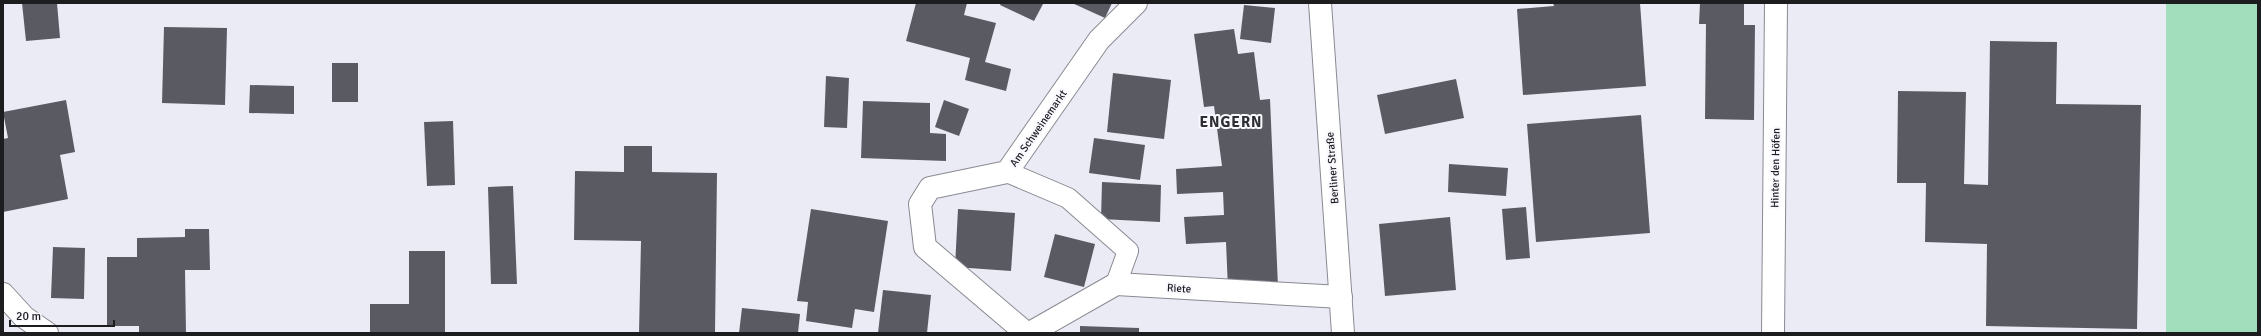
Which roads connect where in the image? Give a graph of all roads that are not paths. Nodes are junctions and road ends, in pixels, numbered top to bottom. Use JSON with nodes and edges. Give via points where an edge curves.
{"nodes":[{"id":1,"x":1136,"y":3,"type":"edge"},
{"id":2,"x":1320,"y":3,"type":"edge"},
{"id":3,"x":1776,"y":3,"type":"edge"},
{"id":4,"x":1007,"y":172,"type":"junction"},
{"id":5,"x":1116,"y":284,"type":"junction"},
{"id":6,"x":3,"y":294,"type":"edge"},
{"id":7,"x":1341,"y":297,"type":"junction"},
{"id":8,"x":47,"y":333,"type":"edge"},
{"id":9,"x":1026,"y":333,"type":"edge"},
{"id":10,"x":1030,"y":333,"type":"edge"},
{"id":11,"x":1344,"y":333,"type":"edge"},
{"id":12,"x":1773,"y":333,"type":"edge"}],
"edges":[{"from":1,"to":4,"type":"street","name":"Am Schweinemarkt","via":[[1099,40]]},
{"from":2,"to":7,"type":"street","name":"Berliner Straße"},
{"from":3,"to":12,"type":"street","name":"Hinter den Höfen"},
{"from":4,"to":5,"type":"lane","via":[[1068,198],[1128,251]]},
{"from":4,"to":9,"type":"street","name":"Am Schweinemarkt","via":[[930,188],[920,204],[925,247]]},
{"from":5,"to":7,"type":"street","name":"Riete"},
{"from":5,"to":10,"type":"street"},
{"from":6,"to":8,"type":"street","via":[[24,318]]},
{"from":7,"to":11,"type":"street","name":"Berliner Straße"}]}
